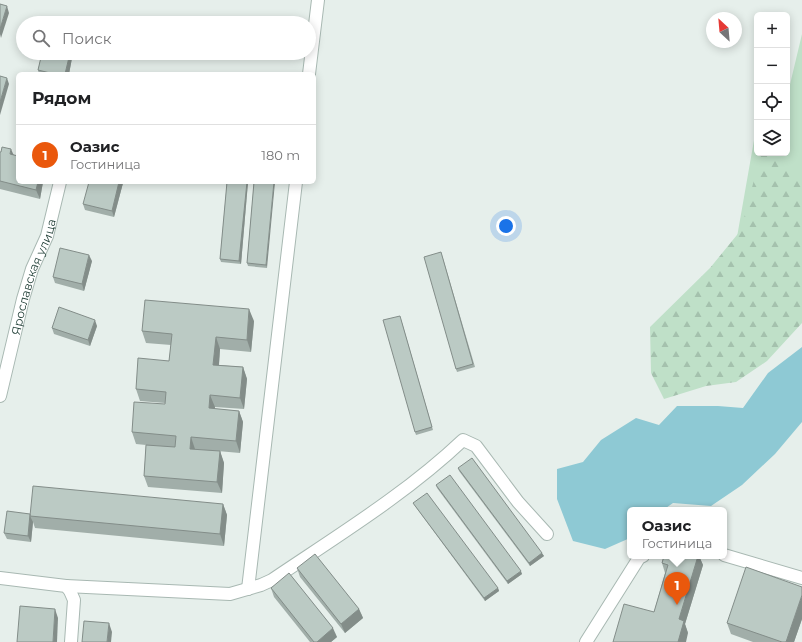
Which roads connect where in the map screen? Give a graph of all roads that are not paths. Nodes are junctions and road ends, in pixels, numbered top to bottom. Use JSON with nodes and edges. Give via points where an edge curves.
{"nodes":[{"id":1,"x":318,"y":0,"type":"edge"},
{"id":2,"x":316,"y":16,"type":"edge"},
{"id":3,"x":311,"y":60,"type":"edge"},
{"id":4,"x":309,"y":72,"type":"edge"},
{"id":5,"x":60,"y":184,"type":"edge"},
{"id":6,"x":296,"y":184,"type":"edge"},
{"id":7,"x":0,"y":396,"type":"edge"},
{"id":8,"x":547,"y":534,"type":"dead end"},
{"id":9,"x":727,"y":556,"type":"edge"},
{"id":10,"x":638,"y":559,"type":"edge"},
{"id":11,"x":0,"y":578,"type":"edge"},
{"id":12,"x":802,"y":578,"type":"edge"},
{"id":13,"x":66,"y":586,"type":"junction"},
{"id":14,"x":248,"y":588,"type":"junction"},
{"id":15,"x":71,"y":642,"type":"edge"},
{"id":16,"x":586,"y":642,"type":"edge"}],
"edges":[{"from":1,"to":2,"type":"street"},
{"from":3,"to":4,"type":"street"},
{"from":5,"to":7,"type":"street","name":"Ярославская улица","via":[[48,236],[32,269],[23,299]]},
{"from":6,"to":14,"type":"street"},
{"from":8,"to":14,"type":"street","via":[[518,502],[476,446],[463,440],[441,461],[376,509],[272,580]]},
{"from":9,"to":12,"type":"street"},
{"from":10,"to":16,"type":"street"},
{"from":11,"to":13,"type":"street"},
{"from":13,"to":14,"type":"street","via":[[230,594]]},
{"from":13,"to":15,"type":"street","via":[[74,600]]}]}
